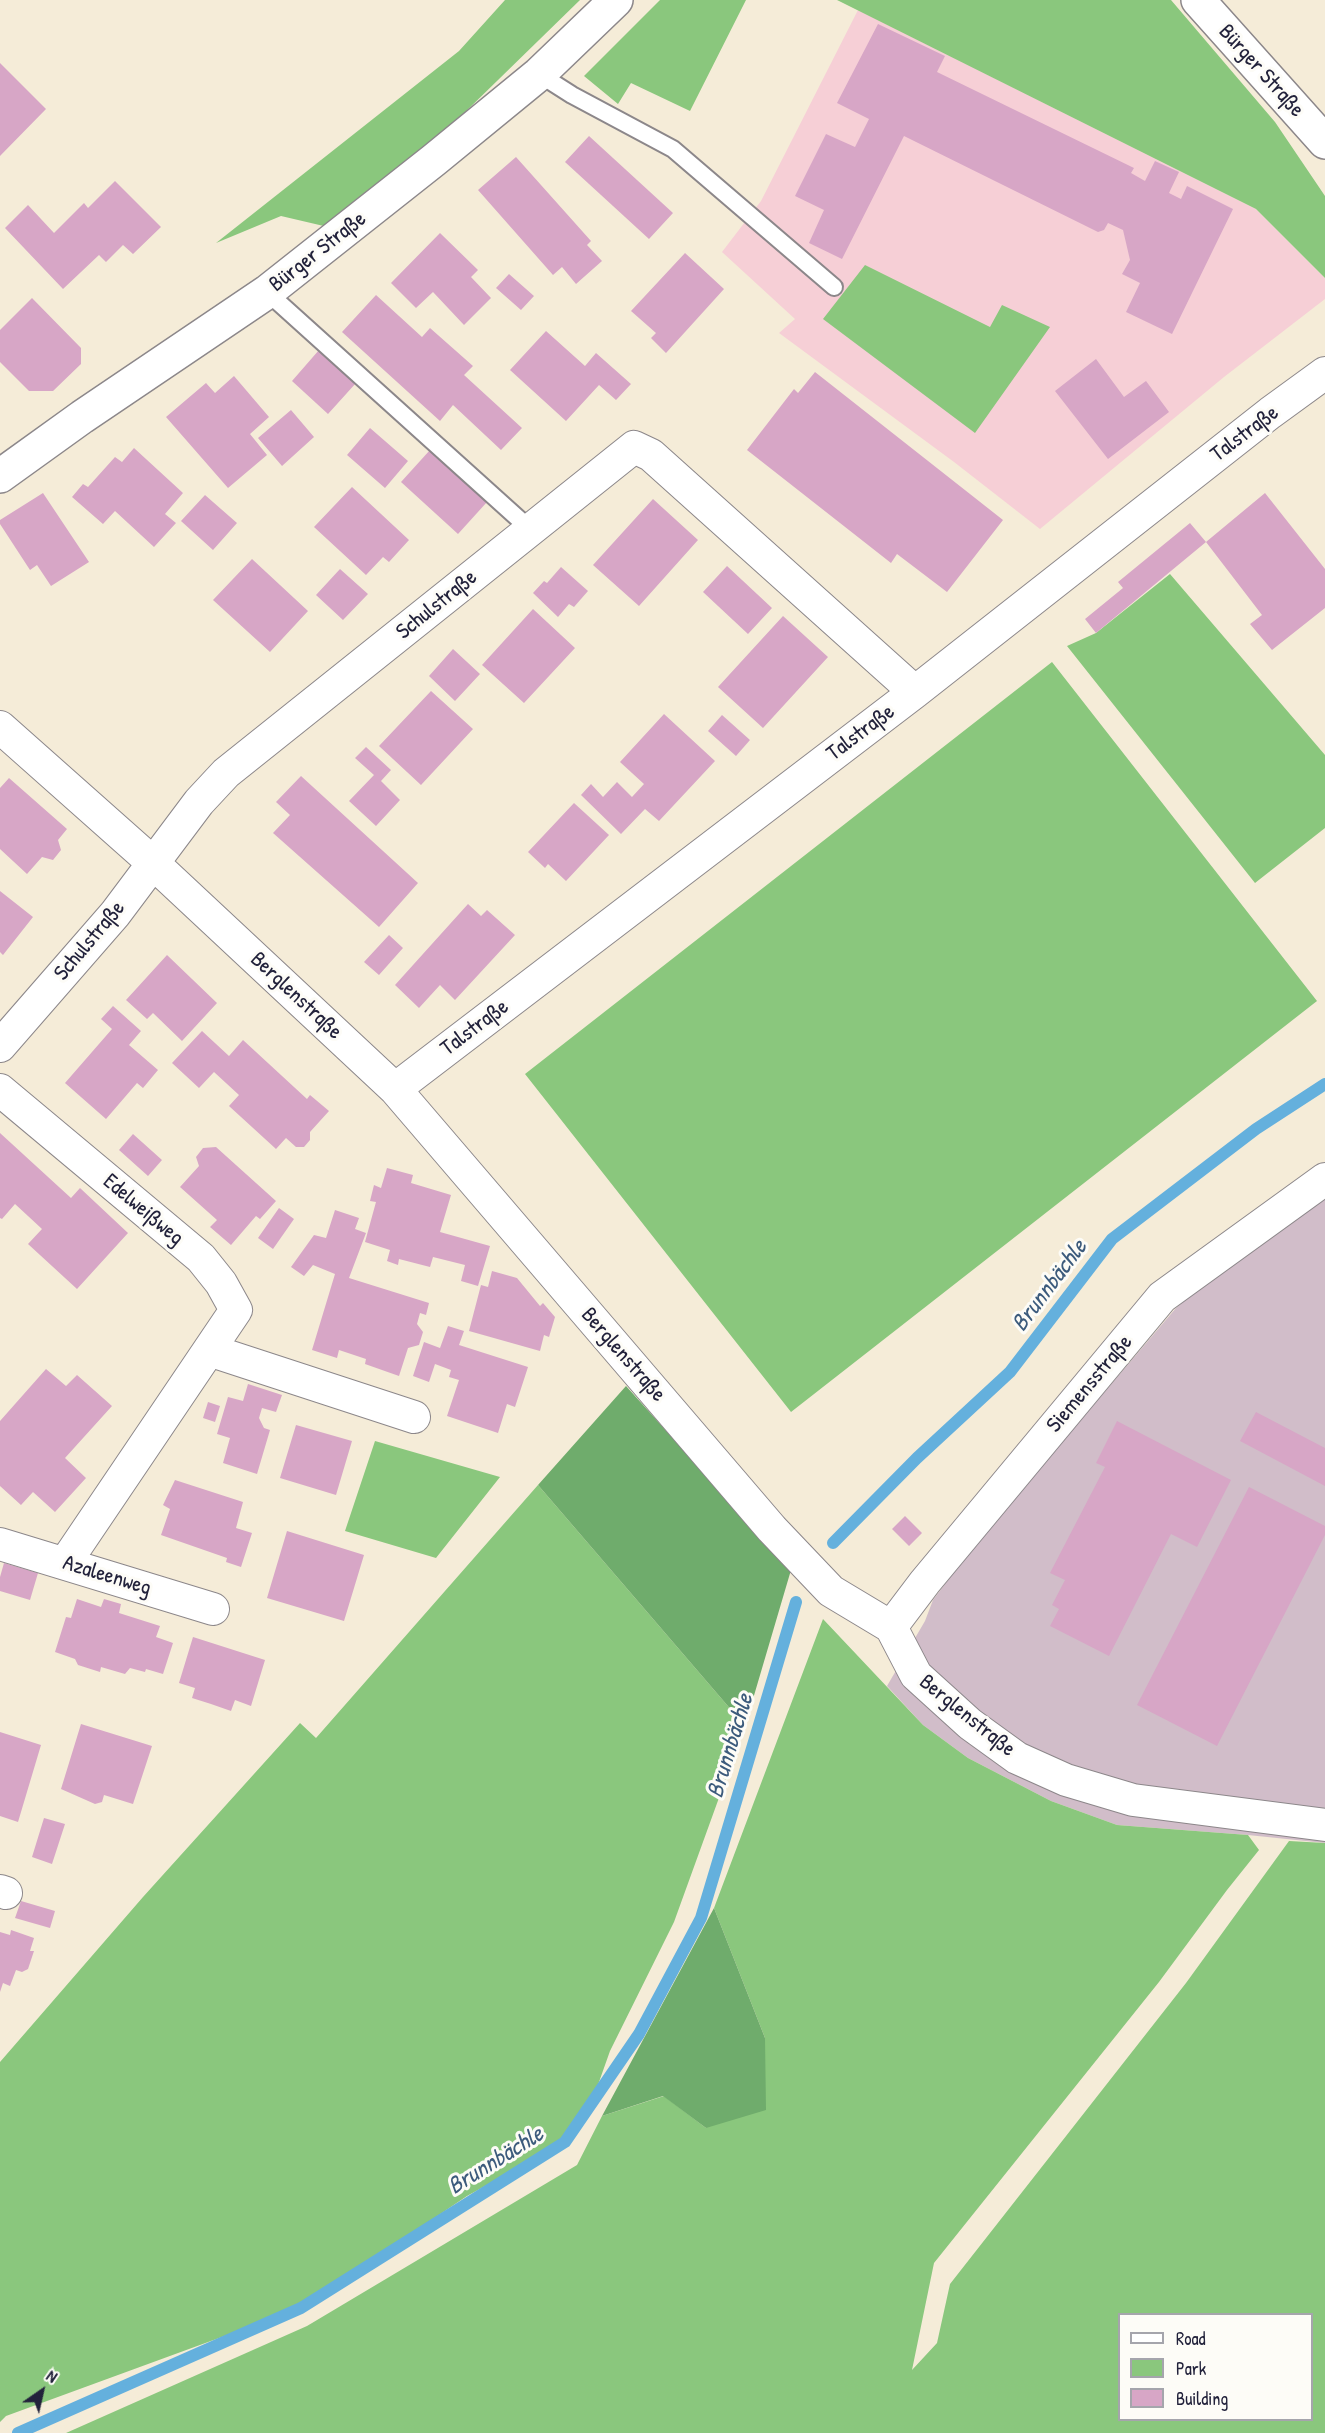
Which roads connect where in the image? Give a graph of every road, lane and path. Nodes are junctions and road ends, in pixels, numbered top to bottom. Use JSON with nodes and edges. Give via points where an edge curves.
{"nodes":[{"id":1,"x":616,"y":0,"type":"edge"},
{"id":2,"x":1198,"y":0,"type":"edge"},
{"id":3,"x":539,"y":74,"type":"junction"},
{"id":4,"x":1325,"y":142,"type":"edge"},
{"id":5,"x":834,"y":287,"type":"dead end"},
{"id":6,"x":267,"y":292,"type":"junction"},
{"id":7,"x":1325,"y":374,"type":"edge"},
{"id":8,"x":0,"y":476,"type":"edge"},
{"id":9,"x":531,"y":530,"type":"junction"},
{"id":10,"x":915,"y":692,"type":"junction"},
{"id":11,"x":0,"y":727,"type":"edge"},
{"id":12,"x":152,"y":862,"type":"junction"},
{"id":13,"x":0,"y":1046,"type":"edge"},
{"id":14,"x":395,"y":1089,"type":"junction"},
{"id":15,"x":0,"y":1090,"type":"edge"},
{"id":16,"x":1325,"y":1179,"type":"edge"},
{"id":17,"x":209,"y":1350,"type":"junction"},
{"id":18,"x":414,"y":1417,"type":"dead end"},
{"id":19,"x":0,"y":1544,"type":"edge"},
{"id":20,"x":65,"y":1563,"type":"junction"},
{"id":21,"x":213,"y":1609,"type":"dead end"},
{"id":22,"x":891,"y":1627,"type":"junction"},
{"id":23,"x":1325,"y":1825,"type":"edge"}],
"edges":[{"from":1,"to":3,"type":"street","name":"Bürger Straße"},
{"from":2,"to":4,"type":"street","name":"Bürger Straße"},
{"from":3,"to":5,"type":"lane","via":[[673,149]]},
{"from":3,"to":6,"type":"street","name":"Bürger Straße"},
{"from":6,"to":8,"type":"street","name":"Bürger Straße"},
{"from":6,"to":9,"type":"lane"},
{"from":7,"to":10,"type":"street","name":"Talstraße"},
{"from":9,"to":10,"type":"street","name":"Schulstraße","via":[[634,447],[651,455]]},
{"from":9,"to":12,"type":"street","name":"Schulstraße","via":[[226,773]]},
{"from":10,"to":14,"type":"street","name":"Talstraße"},
{"from":11,"to":12,"type":"street","name":"Berglenstraße"},
{"from":12,"to":13,"type":"street","name":"Schulstraße","via":[[115,914]]},
{"from":12,"to":14,"type":"street","name":"Berglenstraße"},
{"from":14,"to":22,"type":"street","name":"Berglenstraße","via":[[772,1529],[831,1591]]},
{"from":15,"to":17,"type":"street","name":"Edelweißweg","via":[[201,1258],[236,1310]]},
{"from":16,"to":22,"type":"street","name":"Siemensstraße","via":[[1162,1297],[924,1582]]},
{"from":17,"to":18,"type":"street"},
{"from":17,"to":20,"type":"street","name":"Edelweißweg"},
{"from":19,"to":20,"type":"street","name":"Azaleenweg"},
{"from":20,"to":21,"type":"street","name":"Azaleenweg"},
{"from":22,"to":23,"type":"street","name":"Berglenstraße","via":[[916,1675],[970,1724],[1017,1758],[1066,1780],[1133,1800]]}]}
